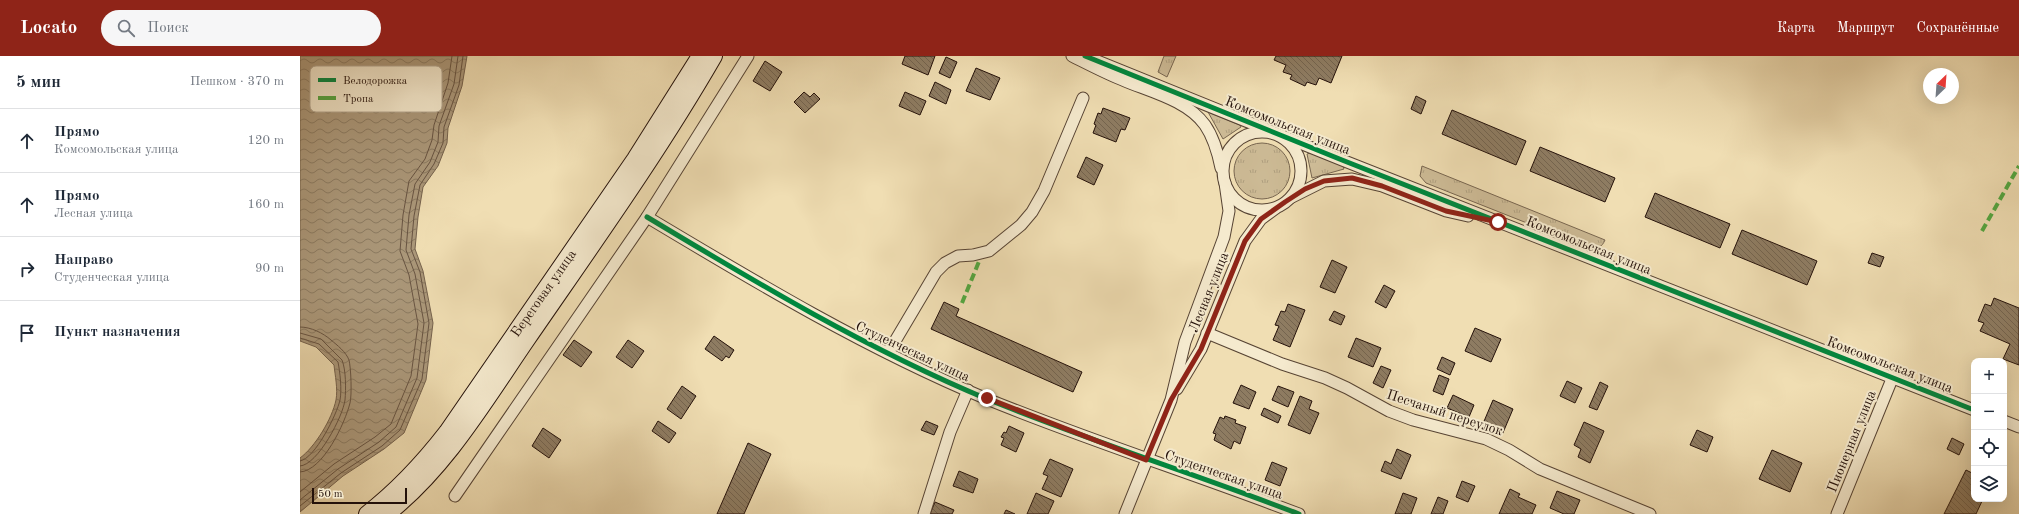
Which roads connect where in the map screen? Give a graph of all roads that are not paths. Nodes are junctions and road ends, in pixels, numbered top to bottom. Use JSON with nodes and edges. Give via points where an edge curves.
{"nodes":[{"id":1,"x":700,"y":56,"type":"edge"},
{"id":2,"x":714,"y":56,"type":"edge"},
{"id":3,"x":748,"y":56,"type":"edge"},
{"id":4,"x":1072,"y":56,"type":"edge"},
{"id":5,"x":1085,"y":56,"type":"edge"},
{"id":6,"x":1083,"y":98,"type":"dead end"},
{"id":7,"x":1262,"y":128,"type":"junction"},
{"id":8,"x":1275,"y":134,"type":"junction"},
{"id":9,"x":1290,"y":139,"type":"junction"},
{"id":10,"x":1224,"y":181,"type":"junction"},
{"id":11,"x":1284,"y":203,"type":"junction"},
{"id":12,"x":646,"y":217,"type":"junction"},
{"id":13,"x":1498,"y":222,"type":"junction"},
{"id":14,"x":1207,"y":333,"type":"junction"},
{"id":15,"x":888,"y":353,"type":"junction"},
{"id":16,"x":1892,"y":379,"type":"junction"},
{"id":17,"x":968,"y":390,"type":"junction"},
{"id":18,"x":1171,"y":400,"type":"junction"},
{"id":19,"x":1971,"y":409,"type":"edge"},
{"id":20,"x":2007,"y":422,"type":"edge"},
{"id":21,"x":2019,"y":427,"type":"edge"},
{"id":22,"x":1146,"y":460,"type":"junction"},
{"id":23,"x":454,"y":496,"type":"dead end"},
{"id":24,"x":367,"y":514,"type":"edge"},
{"id":25,"x":387,"y":514,"type":"edge"},
{"id":26,"x":924,"y":514,"type":"edge"},
{"id":27,"x":1124,"y":514,"type":"edge"},
{"id":28,"x":1299,"y":514,"type":"edge"},
{"id":29,"x":1650,"y":514,"type":"edge"},
{"id":30,"x":1837,"y":514,"type":"edge"}],
"edges":[{"from":1,"to":24,"type":"main road","name":"Береговая улица","via":[[635,159],[447,432],[414,472]]},
{"from":2,"to":25,"type":"main road","name":"Береговая улица","via":[[646,166],[459,436],[420,483]]},
{"from":3,"to":12,"type":"street"},
{"from":4,"to":10,"type":"street","via":[[1194,113],[1206,126],[1213,140]]},
{"from":5,"to":7,"type":"street","name":"Комсомольская улица"},
{"from":6,"to":15,"type":"street","via":[[1044,191],[1032,212],[1021,225],[988,251],[958,256],[945,263],[936,272]]},
{"from":7,"to":8,"type":"street"},
{"from":7,"to":9,"type":"street","name":"Комсомольская улица"},
{"from":8,"to":9,"type":"street"},
{"from":8,"to":10,"type":"street","via":[[1251,134],[1235,143],[1224,160]]},
{"from":8,"to":11,"type":"street","via":[[1293,147],[1300,166],[1298,186]]},
{"from":9,"to":13,"type":"street","name":"Комсомольская улица"},
{"from":10,"to":11,"type":"street","via":[[1235,198],[1250,208],[1265,210]]},
{"from":10,"to":18,"type":"street","name":"Лесная улица","via":[[1229,211],[1226,229],[1185,342]]},
{"from":11,"to":13,"type":"street","name":"Комсомольская улица","via":[[1305,189],[1324,181],[1352,178],[1382,186],[1446,211]]},
{"from":11,"to":14,"type":"street","name":"Лесная улица","via":[[1261,219],[1249,234]]},
{"from":12,"to":15,"type":"street","name":"Студенческая улица","via":[[781,297]]},
{"from":12,"to":23,"type":"street"},
{"from":13,"to":16,"type":"street","name":"Комсомольская улица"},
{"from":14,"to":18,"type":"street","name":"Лесная улица","via":[[1201,349]]},
{"from":14,"to":29,"type":"street","name":"Песчаный переулок","via":[[1333,382],[1389,411],[1486,439],[1540,469]]},
{"from":15,"to":17,"type":"street","name":"Студенческая улица"},
{"from":16,"to":19,"type":"street","name":"Комсомольская улица"},
{"from":16,"to":30,"type":"street","name":"Пионерная улица"},
{"from":17,"to":22,"type":"street","name":"Студенческая улица"},
{"from":17,"to":26,"type":"street","via":[[948,438]]},
{"from":18,"to":22,"type":"street","name":"Лесная улица"},
{"from":20,"to":21,"type":"street"},
{"from":22,"to":27,"type":"street","name":"Лесная улица"},
{"from":22,"to":28,"type":"street","name":"Студенческая улица","via":[[1243,492]]}]}
